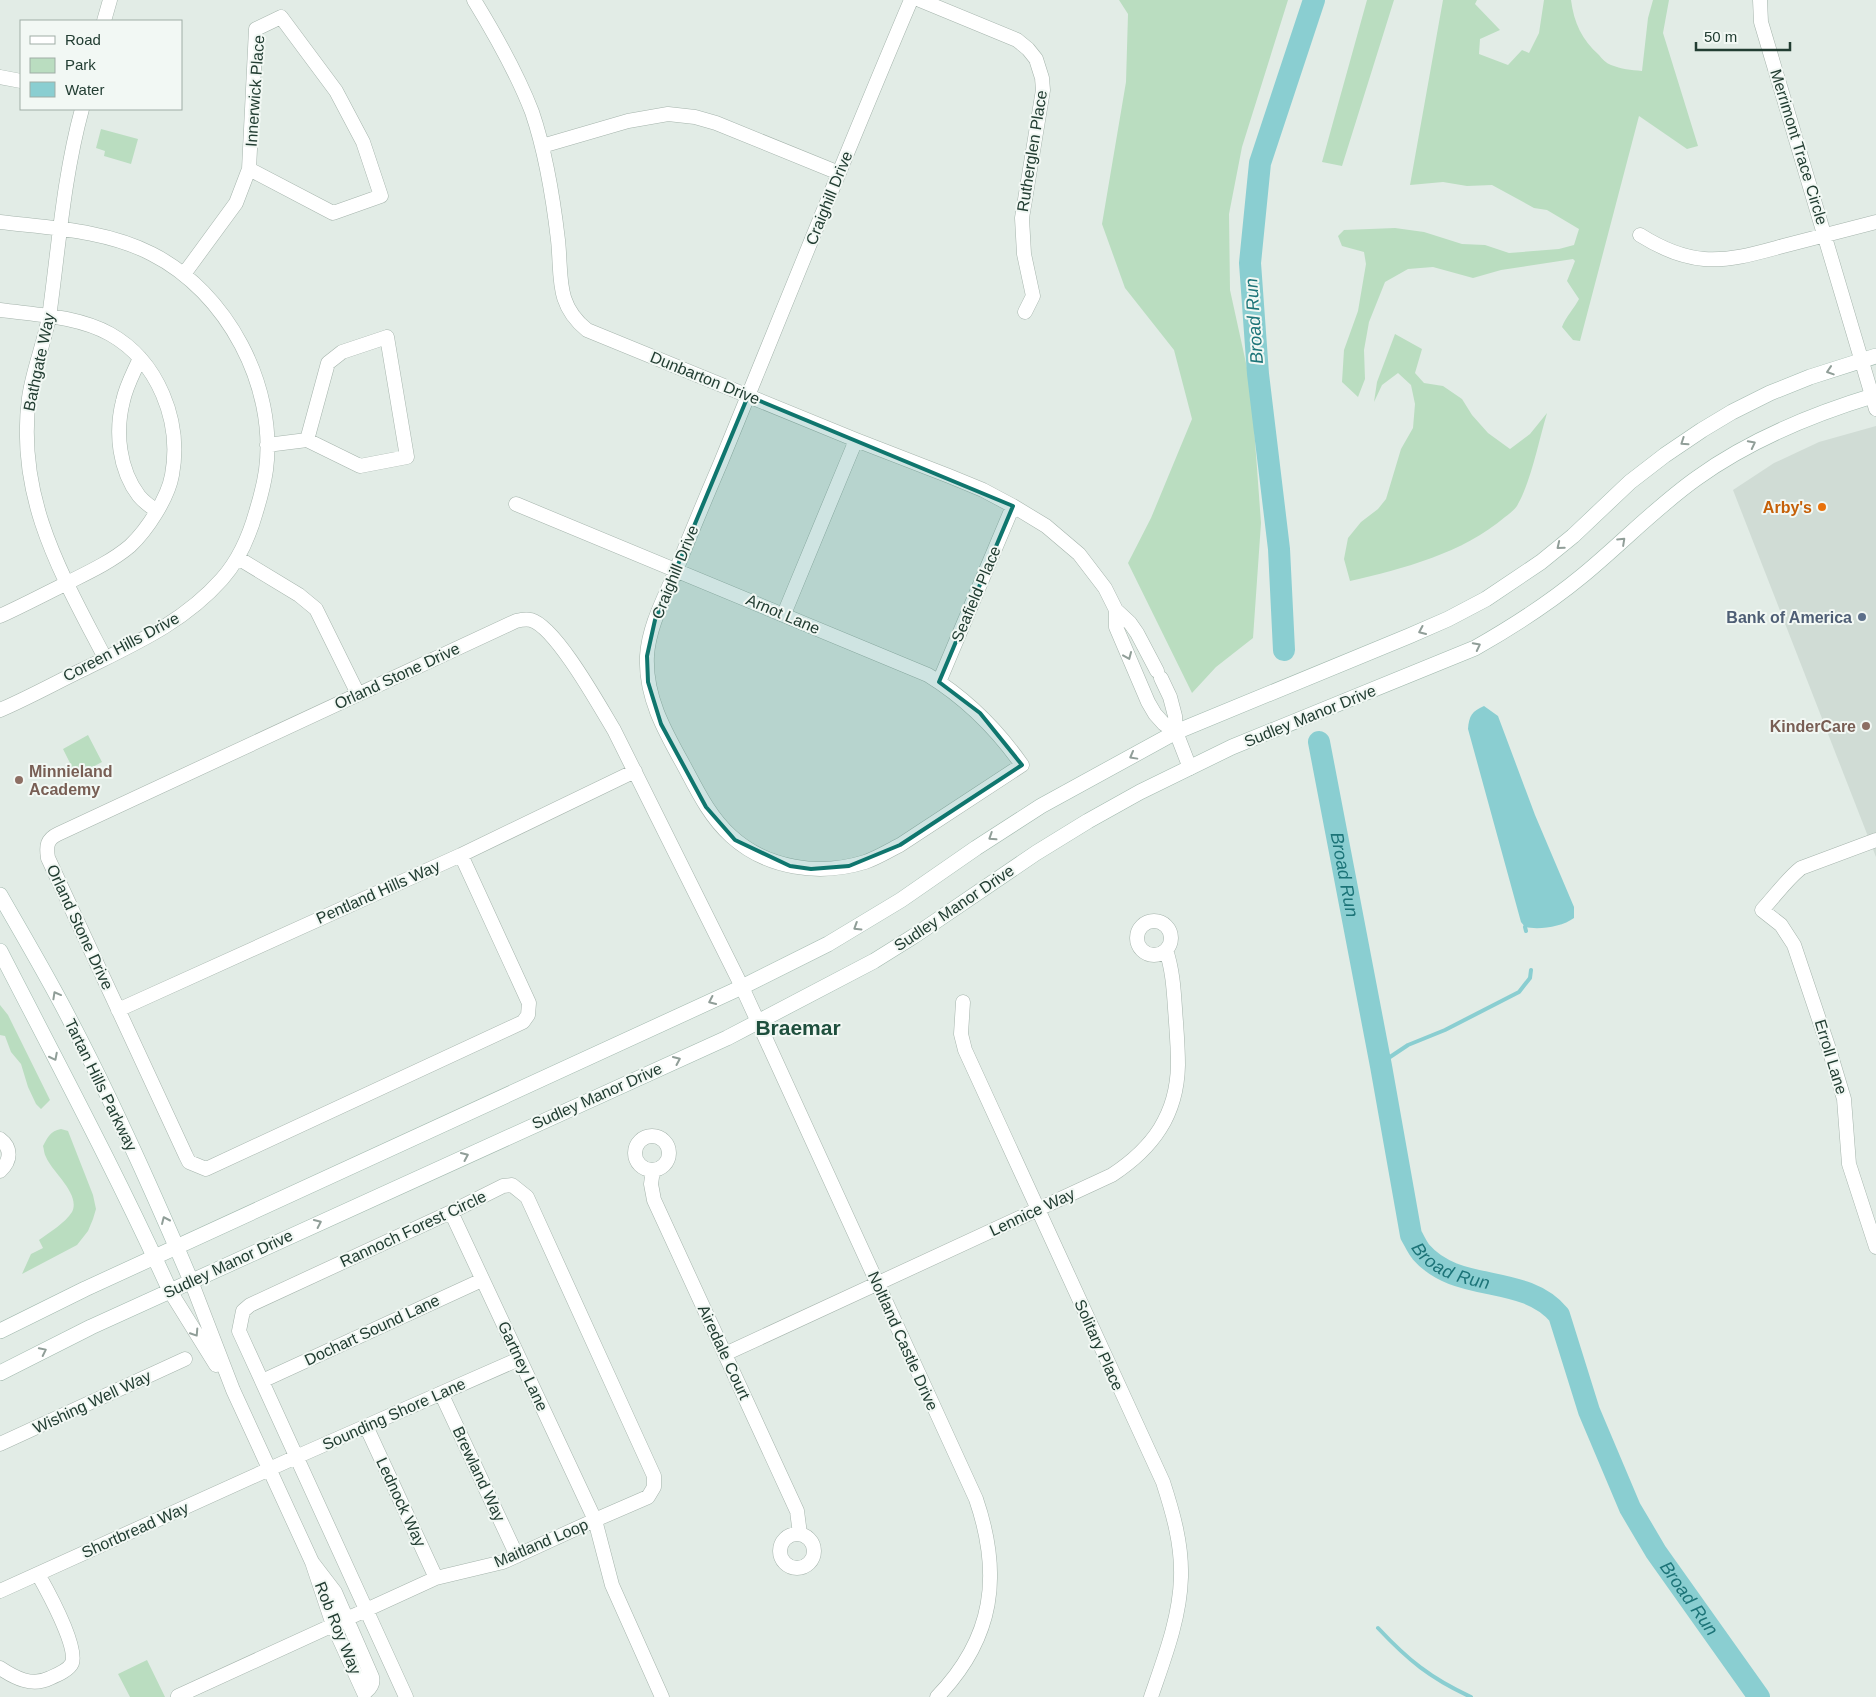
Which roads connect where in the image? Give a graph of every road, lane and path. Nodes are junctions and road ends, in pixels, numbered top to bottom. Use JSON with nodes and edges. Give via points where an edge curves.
{"nodes":[{"id":1,"x":110,"y":0,"type":"edge"},
{"id":2,"x":474,"y":0,"type":"edge"},
{"id":3,"x":911,"y":0,"type":"edge"},
{"id":4,"x":920,"y":0,"type":"edge"},
{"id":5,"x":1760,"y":0,"type":"edge"},
{"id":6,"x":104,"y":20,"type":"edge"},
{"id":7,"x":0,"y":77,"type":"edge"},
{"id":8,"x":20,"y":81,"type":"edge"},
{"id":9,"x":82,"y":110,"type":"edge"},
{"id":10,"x":542,"y":146,"type":"junction"},
{"id":11,"x":249,"y":169,"type":"junction"},
{"id":12,"x":839,"y":173,"type":"junction"},
{"id":13,"x":0,"y":222,"type":"edge"},
{"id":14,"x":1876,"y":222,"type":"edge"},
{"id":15,"x":60,"y":230,"type":"junction"},
{"id":16,"x":1640,"y":235,"type":"dead end"},
{"id":17,"x":1825,"y":236,"type":"junction"},
{"id":18,"x":184,"y":274,"type":"junction"},
{"id":19,"x":0,"y":310,"type":"edge"},
{"id":20,"x":1025,"y":312,"type":"dead end"},
{"id":21,"x":50,"y":316,"type":"junction"},
{"id":22,"x":140,"y":358,"type":"junction"},
{"id":23,"x":1869,"y":358,"type":"edge"},
{"id":24,"x":748,"y":396,"type":"junction"},
{"id":25,"x":1875,"y":400,"type":"edge"},
{"id":26,"x":307,"y":440,"type":"junction"},
{"id":27,"x":856,"y":440,"type":"junction"},
{"id":28,"x":267,"y":445,"type":"junction"},
{"id":29,"x":516,"y":504,"type":"dead end"},
{"id":30,"x":1013,"y":506,"type":"junction"},
{"id":31,"x":157,"y":511,"type":"junction"},
{"id":32,"x":238,"y":558,"type":"junction"},
{"id":33,"x":676,"y":569,"type":"junction"},
{"id":34,"x":66,"y":584,"type":"junction"},
{"id":35,"x":1116,"y":610,"type":"junction"},
{"id":36,"x":784,"y":614,"type":"junction"},
{"id":37,"x":0,"y":616,"type":"edge"},
{"id":38,"x":1149,"y":654,"type":"junction"},
{"id":39,"x":105,"y":658,"type":"junction"},
{"id":40,"x":938,"y":682,"type":"junction"},
{"id":41,"x":358,"y":694,"type":"junction"},
{"id":42,"x":1170,"y":697,"type":"junction"},
{"id":43,"x":18,"y":702,"type":"junction"},
{"id":44,"x":0,"y":710,"type":"edge"},
{"id":45,"x":0,"y":719,"type":"edge"},
{"id":46,"x":1176,"y":732,"type":"junction"},
{"id":47,"x":1022,"y":766,"type":"joint"},
{"id":48,"x":1190,"y":768,"type":"junction"},
{"id":49,"x":635,"y":771,"type":"junction"},
{"id":50,"x":1876,"y":840,"type":"edge"},
{"id":51,"x":460,"y":854,"type":"junction"},
{"id":52,"x":0,"y":895,"type":"edge"},
{"id":53,"x":1166,"y":950,"type":"dead end"},
{"id":54,"x":0,"y":951,"type":"edge"},
{"id":55,"x":742,"y":987,"type":"junction"},
{"id":56,"x":963,"y":1002,"type":"dead end"},
{"id":57,"x":118,"y":1010,"type":"junction"},
{"id":58,"x":758,"y":1022,"type":"junction"},
{"id":59,"x":0,"y":1139,"type":"edge"},
{"id":60,"x":653,"y":1170,"type":"dead end"},
{"id":61,"x":0,"y":1171,"type":"edge"},
{"id":62,"x":1038,"y":1210,"type":"junction"},
{"id":63,"x":451,"y":1212,"type":"junction"},
{"id":64,"x":1876,"y":1247,"type":"edge"},
{"id":65,"x":177,"y":1248,"type":"junction"},
{"id":66,"x":155,"y":1258,"type":"junction"},
{"id":67,"x":482,"y":1280,"type":"junction"},
{"id":68,"x":191,"y":1281,"type":"junction"},
{"id":69,"x":878,"y":1284,"type":"junction"},
{"id":70,"x":170,"y":1291,"type":"junction"},
{"id":71,"x":0,"y":1331,"type":"edge"},
{"id":72,"x":725,"y":1354,"type":"junction"},
{"id":73,"x":185,"y":1359,"type":"dead end"},
{"id":74,"x":519,"y":1359,"type":"junction"},
{"id":75,"x":0,"y":1373,"type":"edge"},
{"id":76,"x":262,"y":1380,"type":"junction"},
{"id":77,"x":233,"y":1390,"type":"junction"},
{"id":78,"x":442,"y":1393,"type":"junction"},
{"id":79,"x":366,"y":1426,"type":"junction"},
{"id":80,"x":0,"y":1444,"type":"edge"},
{"id":81,"x":296,"y":1457,"type":"junction"},
{"id":82,"x":269,"y":1469,"type":"junction"},
{"id":83,"x":595,"y":1520,"type":"junction"},
{"id":84,"x":800,"y":1534,"type":"dead end"},
{"id":85,"x":518,"y":1556,"type":"junction"},
{"id":86,"x":38,"y":1574,"type":"junction"},
{"id":87,"x":436,"y":1578,"type":"junction"},
{"id":88,"x":0,"y":1591,"type":"edge"},
{"id":89,"x":366,"y":1610,"type":"junction"},
{"id":90,"x":340,"y":1622,"type":"junction"},
{"id":91,"x":0,"y":1668,"type":"edge"},
{"id":92,"x":178,"y":1696,"type":"dead end"},
{"id":93,"x":406,"y":1697,"type":"edge"},
{"id":94,"x":662,"y":1697,"type":"edge"},
{"id":95,"x":937,"y":1697,"type":"edge"},
{"id":96,"x":1152,"y":1697,"type":"edge"}],
"edges":[{"from":1,"to":6,"type":"street"},
{"from":2,"to":10,"type":"street","name":"Dunbarton Drive","via":[[498,38],[514,72]]},
{"from":3,"to":12,"type":"street","name":"Craighill Drive"},
{"from":4,"to":20,"type":"street","name":"Rutherglen Place","via":[[1017,40],[1028,49],[1040,68],[1043,90],[1022,218],[1024,254],[1033,296]]},
{"from":5,"to":17,"type":"street","name":"Merrimont Trace Circle","via":[[1761,22]]},
{"from":7,"to":8,"type":"street"},
{"from":9,"to":15,"type":"street","name":"Bathgate Way","via":[[71,152]]},
{"from":10,"to":12,"type":"street","via":[[628,121],[668,114],[716,123]]},
{"from":10,"to":24,"type":"street","name":"Dunbarton Drive","via":[[556,228],[562,293],[577,322],[587,330]]},
{"from":11,"to":11,"type":"street","name":"Innerwick Place","via":[[333,213],[381,196],[363,142],[336,91],[281,17],[256,29]]},
{"from":11,"to":18,"type":"street","name":"Innerwick Place","via":[[236,202]]},
{"from":12,"to":24,"type":"street","name":"Craighill Drive"},
{"from":13,"to":15,"type":"street","name":"Coreen Hills Drive"},
{"from":14,"to":17,"type":"street","name":"Merrimont Trace Circle"},
{"from":15,"to":18,"type":"street","name":"Coreen Hills Drive","via":[[123,242],[151,253]]},
{"from":15,"to":21,"type":"street","name":"Bathgate Way"},
{"from":16,"to":17,"type":"street","via":[[1670,251],[1705,259],[1744,256]]},
{"from":17,"to":23,"type":"street","name":"Merrimont Trace Circle"},
{"from":18,"to":28,"type":"street","name":"Coreen Hills Drive","via":[[227,320],[254,371],[264,408]]},
{"from":19,"to":21,"type":"street"},
{"from":21,"to":22,"type":"street","via":[[93,326],[127,345]]},
{"from":21,"to":34,"type":"street","name":"Bathgate Way","via":[[29,397],[27,455],[36,506]]},
{"from":22,"to":31,"type":"street","via":[[163,392],[173,433],[172,476]]},
{"from":22,"to":31,"type":"street","via":[[123,400],[119,436],[125,470],[132,486],[140,498]]},
{"from":23,"to":25,"type":"street","name":"Merrimont Trace Circle"},
{"from":23,"to":46,"type":"main road","one_way":true,"via":[[1770,393],[1702,430],[1630,482],[1541,562],[1486,599],[1409,636]]},
{"from":24,"to":27,"type":"street","name":"Dunbarton Drive"},
{"from":24,"to":33,"type":"street","name":"Craighill Drive"},
{"from":48,"to":25,"type":"main road","name":"Sudley Manor Drive","one_way":true,"via":[[1232,747],[1475,648],[1583,576],[1667,500],[1739,451],[1780,429],[1816,415]]},
{"from":26,"to":26,"type":"street","via":[[360,466],[407,458],[387,337],[342,352],[328,363]]},
{"from":26,"to":28,"type":"street"},
{"from":27,"to":30,"type":"street","name":"Dunbarton Drive","via":[[966,483]]},
{"from":27,"to":36,"type":"street"},
{"from":28,"to":32,"type":"street","name":"Coreen Hills Drive","via":[[260,501]]},
{"from":29,"to":33,"type":"street","name":"Arnot Lane"},
{"from":30,"to":35,"type":"street","name":"Dunbarton Drive","via":[[1046,526],[1079,554],[1105,588]]},
{"from":30,"to":40,"type":"street","name":"Seafield Place"},
{"from":31,"to":34,"type":"street","via":[[130,546]]},
{"from":32,"to":39,"type":"street","name":"Coreen Hills Drive","via":[[206,596],[178,619]]},
{"from":32,"to":41,"type":"street","via":[[299,595],[316,610]]},
{"from":33,"to":36,"type":"street","name":"Arnot Lane"},
{"from":33,"to":47,"type":"street","name":"Craighill Drive","via":[[650,636],[647,656],[652,698],[661,724],[706,807],[720,826],[751,851],[777,862],[810,869],[866,862],[900,845]]},
{"from":34,"to":37,"type":"street"},
{"from":34,"to":39,"type":"street","name":"Bathgate Way"},
{"from":35,"to":38,"type":"street","name":"Dunbarton Drive","via":[[1130,622]]},
{"from":35,"to":46,"type":"street","name":"Dunbarton Drive","one_way":true,"via":[[1116,627],[1148,702],[1164,724]]},
{"from":36,"to":40,"type":"street","name":"Arnot Lane"},
{"from":38,"to":42,"type":"street","name":"Dunbarton Drive"},
{"from":38,"to":42,"type":"street","name":"Dunbarton Drive","via":[[1165,668],[1172,684]]},
{"from":39,"to":43,"type":"street","name":"Coreen Hills Drive"},
{"from":40,"to":47,"type":"street","name":"Arnot Lane","via":[[980,713]]},
{"from":41,"to":49,"type":"street","name":"Orland Stone Drive","via":[[516,621],[531,620],[558,644],[590,690]]},
{"from":41,"to":57,"type":"street","name":"Orland Stone Drive","via":[[58,834],[48,842],[48,858]]},
{"from":42,"to":46,"type":"street","name":"Dunbarton Drive"},
{"from":43,"to":44,"type":"street","name":"Coreen Hills Drive"},
{"from":43,"to":45,"type":"street","name":"Coreen Hills Drive"},
{"from":46,"to":48,"type":"street","name":"Dunbarton Drive"},
{"from":46,"to":55,"type":"main road","one_way":true,"via":[[1041,806],[901,900],[828,944]]},
{"from":48,"to":58,"type":"main road","name":"Sudley Manor Drive","via":[[1088,821],[874,961]]},
{"from":49,"to":51,"type":"street","name":"Pentland Hills Way"},
{"from":49,"to":55,"type":"street","name":"Orland Stone Drive"},
{"from":50,"to":64,"type":"street","name":"Erroll Lane","via":[[1801,868],[1762,910],[1781,925],[1794,945],[1844,1099],[1849,1164]]},
{"from":51,"to":57,"type":"street","name":"Pentland Hills Way"},
{"from":51,"to":57,"type":"street","name":"Orland Stone Drive","via":[[529,1003],[528,1015],[523,1022],[214,1167],[206,1169],[189,1162]]},
{"from":65,"to":52,"type":"main road","name":"Tartan Hills Parkway","one_way":true,"via":[[70,1020]]},
{"from":53,"to":62,"type":"street","name":"Lennice Way","via":[[1173,974],[1178,1064],[1174,1094],[1164,1122],[1151,1143],[1130,1164]]},
{"from":54,"to":66,"type":"main road","name":"Tartan Hills Parkway","one_way":true},
{"from":55,"to":58,"type":"street","name":"Noltland Castle Drive"},
{"from":55,"to":65,"type":"main road","one_way":true},
{"from":56,"to":62,"type":"street","name":"Solitary Place","via":[[961,1034],[965,1050]]},
{"from":68,"to":58,"type":"main road","name":"Sudley Manor Drive","one_way":true},
{"from":58,"to":69,"type":"street","name":"Noltland Castle Drive"},
{"from":59,"to":61,"type":"street","via":[[9,1153]]},
{"from":60,"to":72,"type":"street","name":"Airedale Court","via":[[654,1200]]},
{"from":62,"to":69,"type":"street","name":"Lennice Way"},
{"from":62,"to":96,"type":"street","name":"Solitary Place","via":[[1163,1482],[1177,1529],[1181,1578],[1177,1607]]},
{"from":63,"to":67,"type":"street","name":"Gartney Lane"},
{"from":63,"to":76,"type":"street","name":"Rannoch Forest Circle","via":[[243,1311],[240,1331]]},
{"from":63,"to":83,"type":"street","name":"Rannoch Forest Circle","via":[[503,1186],[512,1186],[526,1197],[654,1476],[654,1488],[648,1497]]},
{"from":65,"to":66,"type":"main road"},
{"from":65,"to":68,"type":"main road","name":"Tartan Hills Parkway"},
{"from":66,"to":70,"type":"main road","name":"Tartan Hills Parkway"},
{"from":66,"to":71,"type":"main road"},
{"from":67,"to":74,"type":"street","name":"Gartney Lane"},
{"from":67,"to":76,"type":"street","name":"Dochart Sound Lane"},
{"from":68,"to":70,"type":"main road","name":"Sudley Manor Drive"},
{"from":68,"to":77,"type":"street","name":"Rob Roy Way"},
{"from":69,"to":72,"type":"street","name":"Lennice Way"},
{"from":69,"to":95,"type":"street","name":"Noltland Castle Drive","via":[[976,1499],[988,1545],[990,1587],[982,1628],[962,1668]]},
{"from":75,"to":70,"type":"main road","name":"Sudley Manor Drive","one_way":true},
{"from":70,"to":77,"type":"street","name":"Rob Roy Way","one_way":true},
{"from":72,"to":84,"type":"street","name":"Airedale Court","via":[[797,1511]]},
{"from":73,"to":80,"type":"street","name":"Wishing Well Way"},
{"from":74,"to":78,"type":"street","name":"Sounding Shore Lane"},
{"from":74,"to":83,"type":"street","name":"Gartney Lane"},
{"from":76,"to":81,"type":"street","name":"Rannoch Forest Circle"},
{"from":77,"to":82,"type":"street","name":"Rob Roy Way"},
{"from":78,"to":79,"type":"street","name":"Sounding Shore Lane"},
{"from":78,"to":85,"type":"street","name":"Brewland Way"},
{"from":79,"to":81,"type":"street","name":"Sounding Shore Lane"},
{"from":79,"to":87,"type":"street","name":"Lednock Way"},
{"from":81,"to":82,"type":"street","name":"Sounding Shore Lane"},
{"from":81,"to":89,"type":"street","name":"Rannoch Forest Circle"},
{"from":82,"to":86,"type":"street","name":"Shortbread Way"},
{"from":82,"to":90,"type":"street","name":"Rob Roy Way"},
{"from":83,"to":85,"type":"street","name":"Maitland Loop"},
{"from":83,"to":94,"type":"street","name":"Maitland Loop","via":[[612,1585]]},
{"from":85,"to":87,"type":"street","name":"Maitland Loop"},
{"from":86,"to":88,"type":"street","name":"Shortbread Way"},
{"from":86,"to":91,"type":"street","via":[[64,1624],[72,1662],[69,1668],[53,1677],[34,1682],[11,1676]]},
{"from":87,"to":89,"type":"street","name":"Maitland Loop"},
{"from":89,"to":90,"type":"street","name":"Maitland Loop"},
{"from":89,"to":93,"type":"street"},
{"from":90,"to":92,"type":"street","name":"Maitland Loop"}]}
